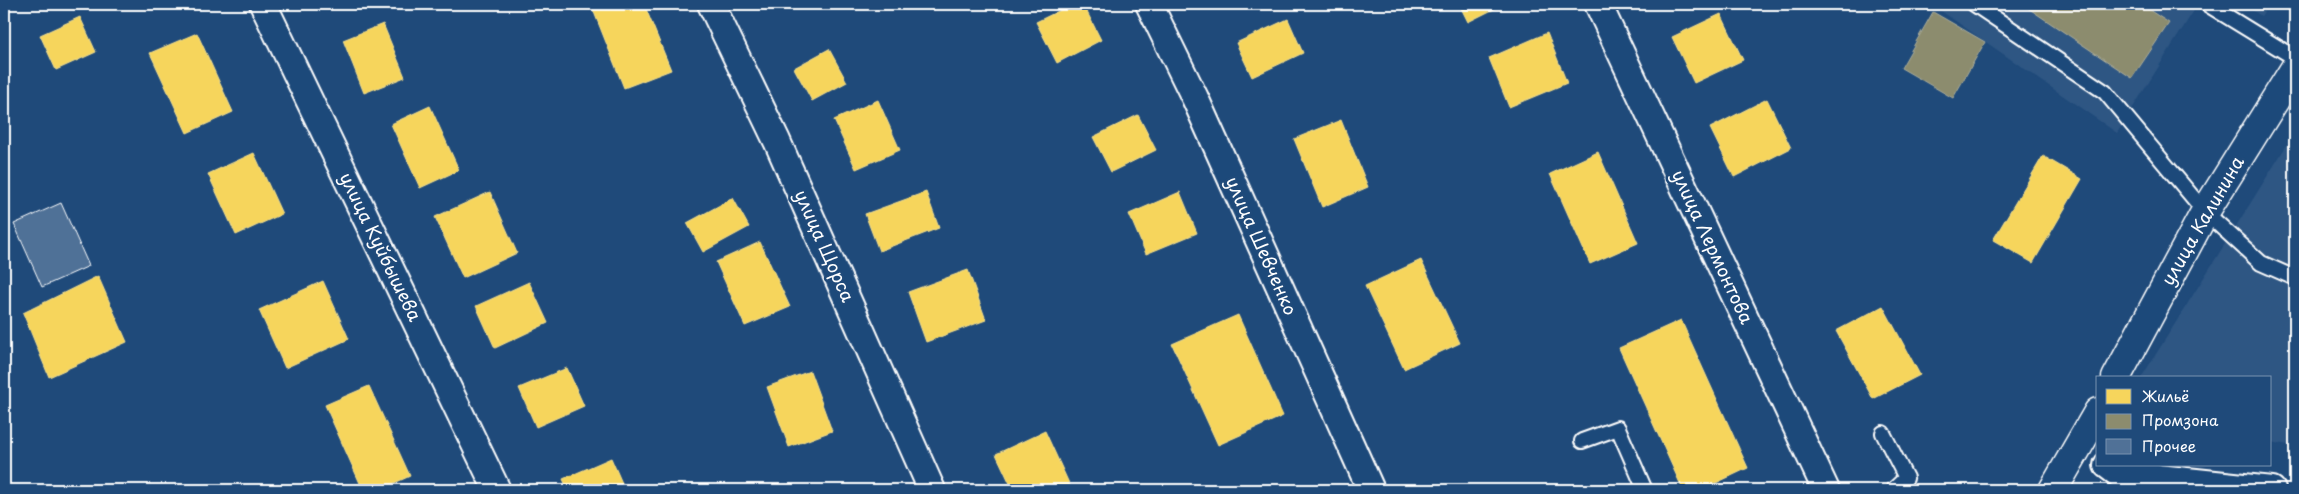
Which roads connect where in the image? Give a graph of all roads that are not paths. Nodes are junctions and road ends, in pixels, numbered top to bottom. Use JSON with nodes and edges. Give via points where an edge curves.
{"nodes":[{"id":1,"x":263,"y":4,"type":"edge"},
{"id":2,"x":711,"y":4,"type":"edge"},
{"id":3,"x":1149,"y":4,"type":"edge"},
{"id":4,"x":1598,"y":4,"type":"edge"},
{"id":5,"x":1974,"y":4,"type":"edge"},
{"id":6,"x":2207,"y":4,"type":"edge"},
{"id":7,"x":2295,"y":58,"type":"edge"},
{"id":8,"x":2295,"y":68,"type":"edge"},
{"id":9,"x":2205,"y":212,"type":"junction"},
{"id":10,"x":2295,"y":278,"type":"edge"},
{"id":11,"x":2117,"y":376,"type":"edge"},
{"id":12,"x":2096,"y":425,"type":"edge"},
{"id":13,"x":1883,"y":433,"type":"dead end"},
{"id":14,"x":1582,"y":441,"type":"dead end"},
{"id":15,"x":2092,"y":452,"type":"edge"},
{"id":16,"x":2108,"y":466,"type":"edge"},
{"id":17,"x":2131,"y":466,"type":"edge"},
{"id":18,"x":497,"y":490,"type":"edge"},
{"id":19,"x":932,"y":490,"type":"edge"},
{"id":20,"x":1372,"y":490,"type":"edge"},
{"id":21,"x":1645,"y":490,"type":"edge"},
{"id":22,"x":1826,"y":490,"type":"edge"},
{"id":23,"x":1893,"y":490,"type":"edge"},
{"id":24,"x":2053,"y":490,"type":"edge"},
{"id":25,"x":2140,"y":490,"type":"edge"},
{"id":26,"x":2272,"y":490,"type":"edge"}],
"edges":[{"from":1,"to":18,"type":"street","name":"улица Куйбышева"},
{"from":2,"to":19,"type":"street","name":"улица Щорса","via":[[777,141]]},
{"from":3,"to":20,"type":"street","name":"улица Шевченко"},
{"from":4,"to":22,"type":"street","name":"улица Лермонтова"},
{"from":5,"to":9,"type":"lane","via":[[2105,92]]},
{"from":6,"to":7,"type":"lane"},
{"from":8,"to":9,"type":"main road","name":"улица Калинина"},
{"from":9,"to":10,"type":"lane","via":[[2261,263]]},
{"from":9,"to":11,"type":"main road","name":"улица Калинина"},
{"from":12,"to":15,"type":"main road"},
{"from":13,"to":23,"type":"lane","via":[[1906,478]]},
{"from":14,"to":21,"type":"lane","via":[[1618,428]]},
{"from":15,"to":24,"type":"main road"},
{"from":16,"to":25,"type":"street"},
{"from":17,"to":26,"type":"street","via":[[2158,478]]}]}
